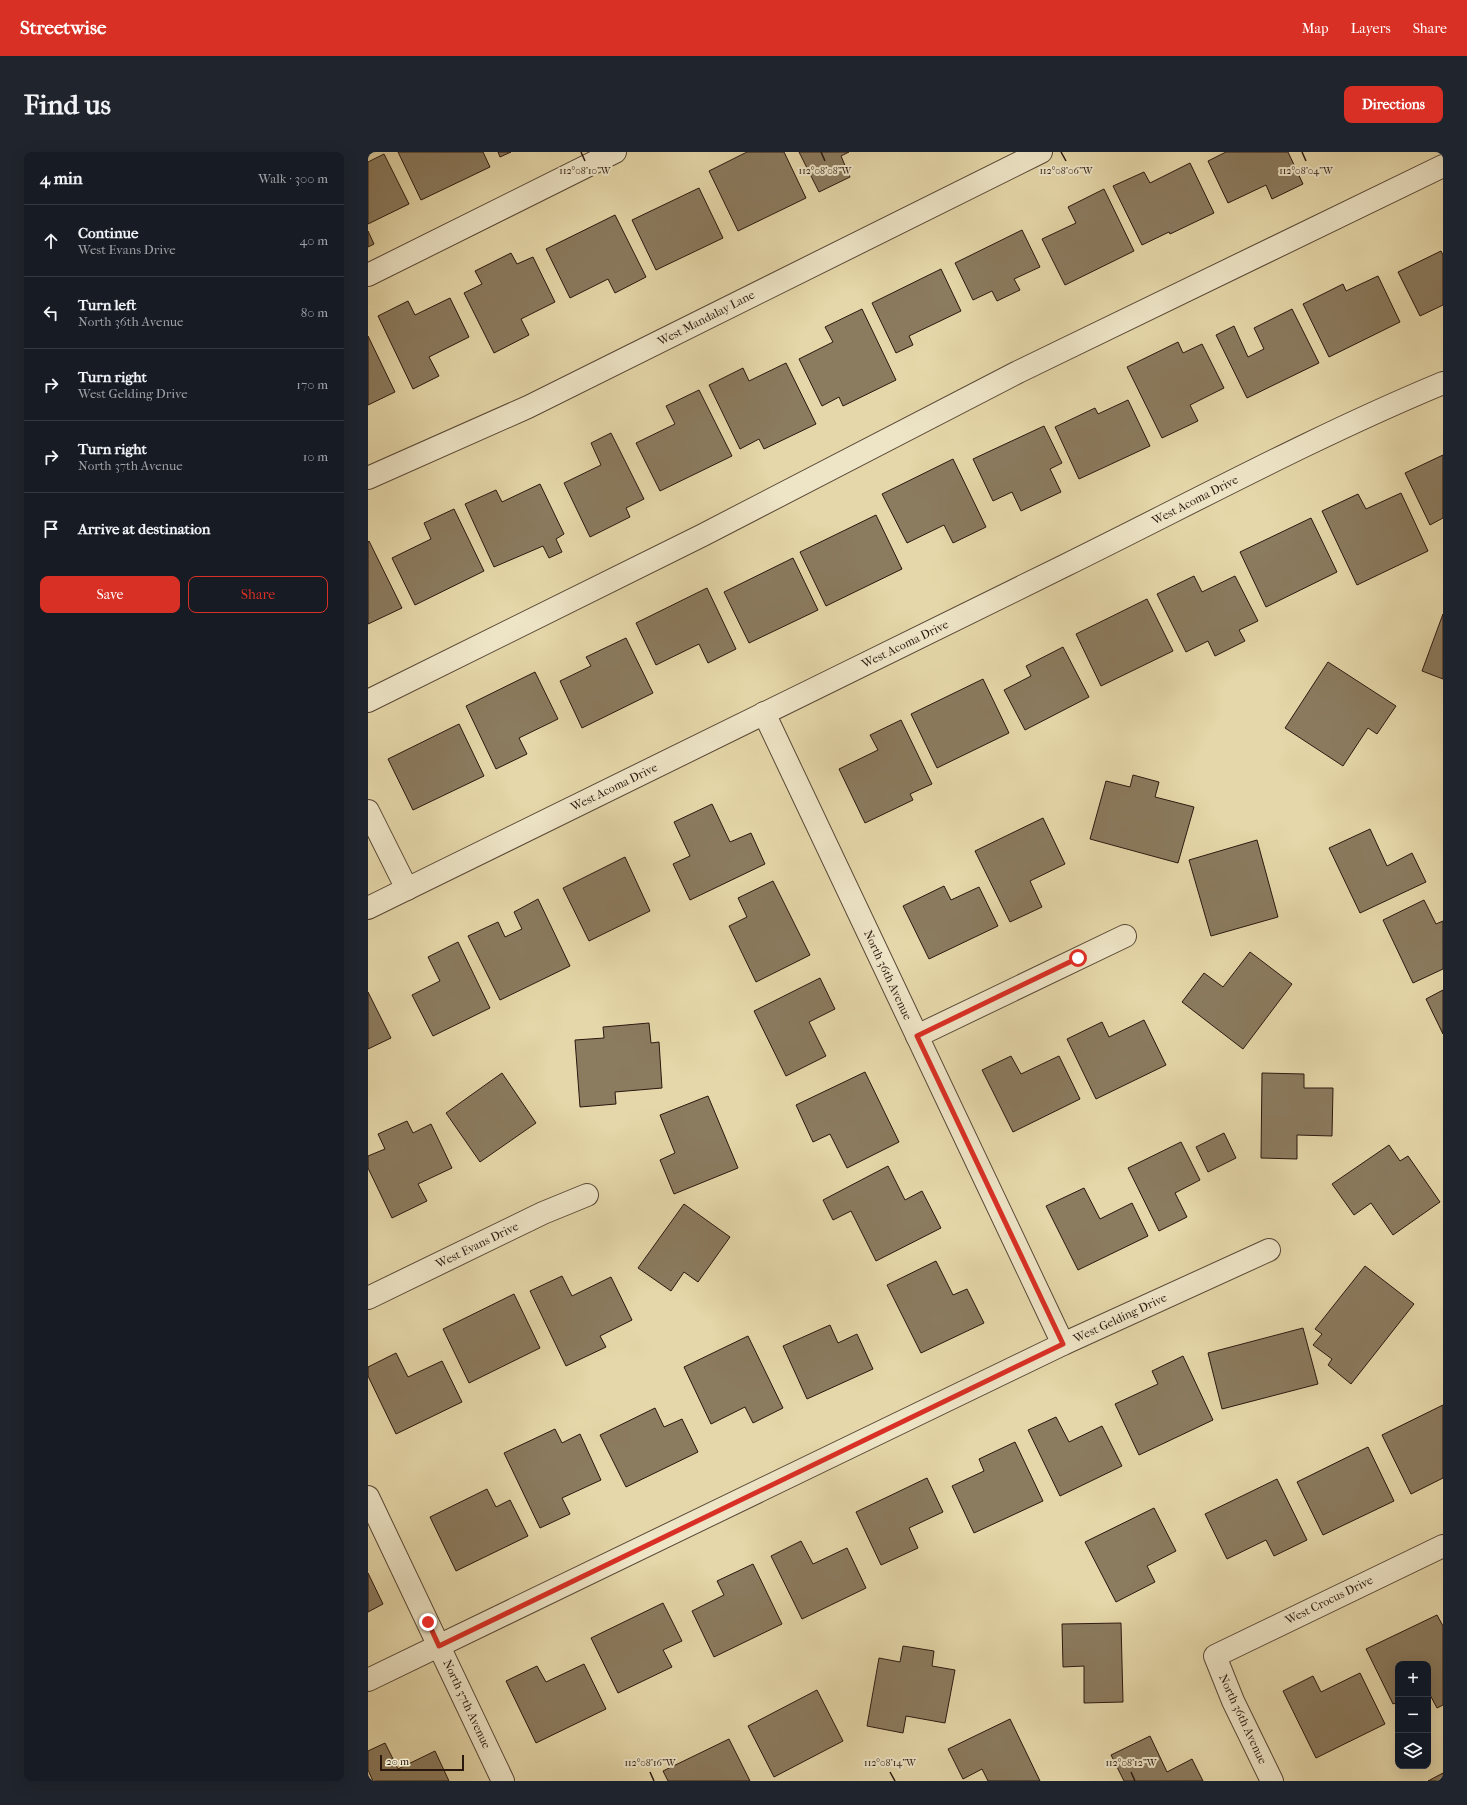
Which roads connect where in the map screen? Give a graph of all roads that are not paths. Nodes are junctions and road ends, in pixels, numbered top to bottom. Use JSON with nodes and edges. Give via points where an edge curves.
{"nodes":[{"id":1,"x":615,"y":152,"type":"edge"},
{"id":2,"x":1040,"y":152,"type":"edge"},
{"id":3,"x":1443,"y":166,"type":"edge"},
{"id":4,"x":368,"y":275,"type":"edge"},
{"id":5,"x":1443,"y":383,"type":"edge"},
{"id":6,"x":368,"y":478,"type":"edge"},
{"id":7,"x":368,"y":701,"type":"edge"},
{"id":8,"x":764,"y":713,"type":"junction"},
{"id":9,"x":368,"y":811,"type":"edge"},
{"id":10,"x":407,"y":889,"type":"junction"},
{"id":11,"x":368,"y":908,"type":"edge"},
{"id":12,"x":1125,"y":936,"type":"dead end"},
{"id":13,"x":917,"y":1036,"type":"junction"},
{"id":14,"x":587,"y":1195,"type":"dead end"},
{"id":15,"x":1269,"y":1250,"type":"dead end"},
{"id":16,"x":368,"y":1298,"type":"edge"},
{"id":17,"x":1063,"y":1344,"type":"junction"},
{"id":18,"x":368,"y":1497,"type":"edge"},
{"id":19,"x":1443,"y":1546,"type":"edge"},
{"id":20,"x":439,"y":1646,"type":"junction"},
{"id":21,"x":1215,"y":1656,"type":"joint"},
{"id":22,"x":368,"y":1680,"type":"edge"},
{"id":23,"x":503,"y":1781,"type":"edge"},
{"id":24,"x":1272,"y":1781,"type":"edge"}],
"edges":[{"from":1,"to":4,"type":"street"},
{"from":2,"to":6,"type":"street","name":"West Mandalay Lane","via":[[528,408]]},
{"from":3,"to":7,"type":"street","via":[[1018,372],[703,535]]},
{"from":5,"to":8,"type":"street","name":"West Acoma Drive","via":[[1300,448]]},
{"from":8,"to":10,"type":"street","name":"West Acoma Drive"},
{"from":8,"to":13,"type":"street","name":"North 36th Avenue"},
{"from":9,"to":10,"type":"street"},
{"from":10,"to":11,"type":"street","name":"West Acoma Drive"},
{"from":12,"to":13,"type":"street"},
{"from":13,"to":17,"type":"street","name":"North 36th Avenue"},
{"from":14,"to":16,"type":"street","name":"West Evans Drive","via":[[543,1213]]},
{"from":15,"to":17,"type":"street","name":"West Gelding Drive"},
{"from":17,"to":20,"type":"street","name":"West Gelding Drive"},
{"from":18,"to":20,"type":"street","name":"North 37th Avenue"},
{"from":19,"to":21,"type":"street","name":"West Crocus Drive"},
{"from":20,"to":22,"type":"street","name":"West Gelding Drive"},
{"from":20,"to":23,"type":"street","name":"North 37th Avenue"},
{"from":21,"to":24,"type":"street","name":"North 36th Avenue","via":[[1233,1701]]}]}
